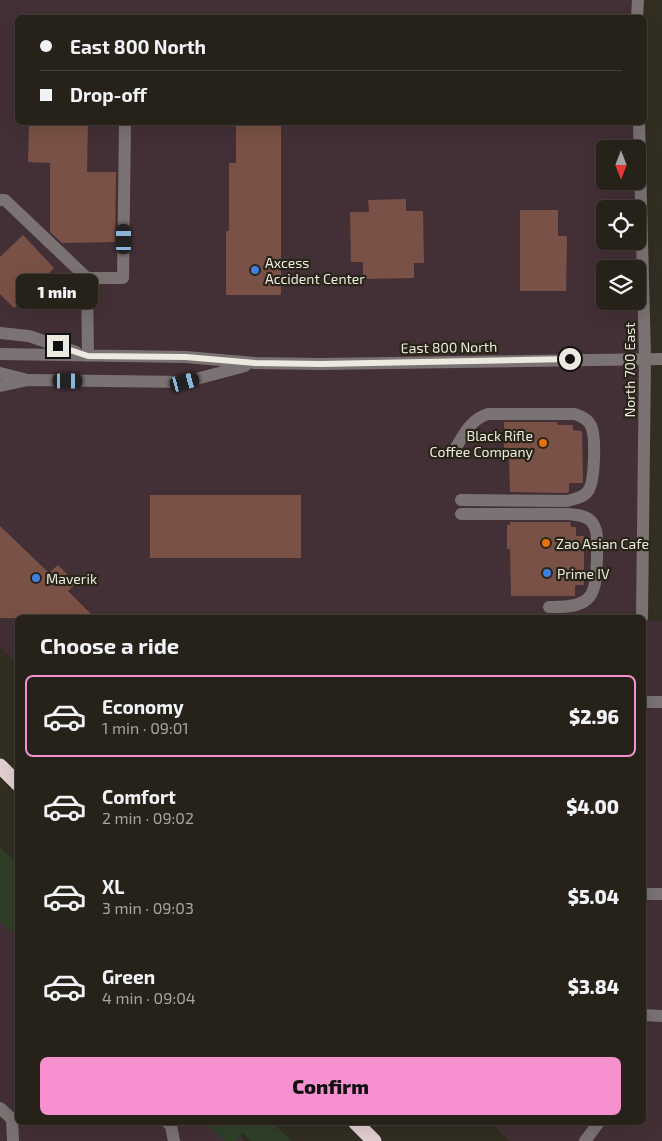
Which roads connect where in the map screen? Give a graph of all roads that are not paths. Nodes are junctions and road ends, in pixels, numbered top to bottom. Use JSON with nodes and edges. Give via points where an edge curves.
{"nodes":[{"id":1,"x":638,"y":0,"type":"edge"},
{"id":2,"x":638,"y":15,"type":"edge"},
{"id":3,"x":125,"y":125,"type":"edge"},
{"id":4,"x":639,"y":125,"type":"edge"},
{"id":5,"x":0,"y":200,"type":"edge"},
{"id":6,"x":87,"y":278,"type":"junction"},
{"id":7,"x":0,"y":333,"type":"edge"},
{"id":8,"x":0,"y":354,"type":"edge"},
{"id":9,"x":88,"y":356,"type":"junction"},
{"id":10,"x":645,"y":358,"type":"junction"},
{"id":11,"x":662,"y":359,"type":"edge"},
{"id":12,"x":255,"y":363,"type":"junction"},
{"id":13,"x":0,"y":373,"type":"edge"},
{"id":14,"x":28,"y":380,"type":"junction"},
{"id":15,"x":0,"y":386,"type":"edge"},
{"id":16,"x":455,"y":449,"type":"dead end"},
{"id":17,"x":461,"y":500,"type":"dead end"},
{"id":18,"x":461,"y":514,"type":"dead end"},
{"id":19,"x":549,"y":607,"type":"dead end"},
{"id":20,"x":642,"y":615,"type":"edge"},
{"id":21,"x":646,"y":702,"type":"edge"},
{"id":22,"x":662,"y":702,"type":"edge"},
{"id":23,"x":1,"y":767,"type":"edge"},
{"id":24,"x":15,"y":781,"type":"edge"},
{"id":25,"x":646,"y":894,"type":"edge"},
{"id":26,"x":662,"y":894,"type":"edge"},
{"id":27,"x":646,"y":1016,"type":"edge"},
{"id":28,"x":662,"y":1016,"type":"edge"},
{"id":29,"x":0,"y":1108,"type":"edge"},
{"id":30,"x":15,"y":1116,"type":"edge"},
{"id":31,"x":170,"y":1125,"type":"edge"},
{"id":32,"x":358,"y":1125,"type":"edge"},
{"id":33,"x":597,"y":1125,"type":"edge"},
{"id":34,"x":13,"y":1141,"type":"edge"},
{"id":35,"x":174,"y":1141,"type":"edge"},
{"id":36,"x":374,"y":1141,"type":"edge"},
{"id":37,"x":585,"y":1141,"type":"edge"}],
"edges":[{"from":1,"to":2,"type":"street"},
{"from":3,"to":6,"type":"street","via":[[124,278]]},
{"from":4,"to":10,"type":"street","name":"North 700 East"},
{"from":5,"to":6,"type":"street","via":[[5,200]]},
{"from":6,"to":9,"type":"street"},
{"from":7,"to":9,"type":"street","via":[[29,336]]},
{"from":8,"to":9,"type":"street","name":"East 800 North"},
{"from":9,"to":12,"type":"street","name":"East 800 North","via":[[186,357]]},
{"from":10,"to":11,"type":"street","name":"East 800 North"},
{"from":10,"to":12,"type":"street","name":"East 800 North"},
{"from":10,"to":20,"type":"street","name":"North 700 East"},
{"from":12,"to":14,"type":"street","name":"East 800 North","via":[[185,382]]},
{"from":13,"to":14,"type":"street"},
{"from":14,"to":15,"type":"street","name":"East 800 North"},
{"from":16,"to":17,"type":"street","via":[[470,425],[488,414],[575,414],[585,418],[593,432],[591,483],[587,492],[578,498],[567,501]]},
{"from":18,"to":19,"type":"street","via":[[569,514],[590,520],[597,540],[594,592],[576,606]]},
{"from":21,"to":22,"type":"street"},
{"from":23,"to":24,"type":"highway"},
{"from":25,"to":26,"type":"street"},
{"from":27,"to":28,"type":"street"},
{"from":29,"to":30,"type":"street"},
{"from":30,"to":34,"type":"street"},
{"from":31,"to":35,"type":"street"},
{"from":32,"to":36,"type":"highway"},
{"from":33,"to":37,"type":"street"}]}
